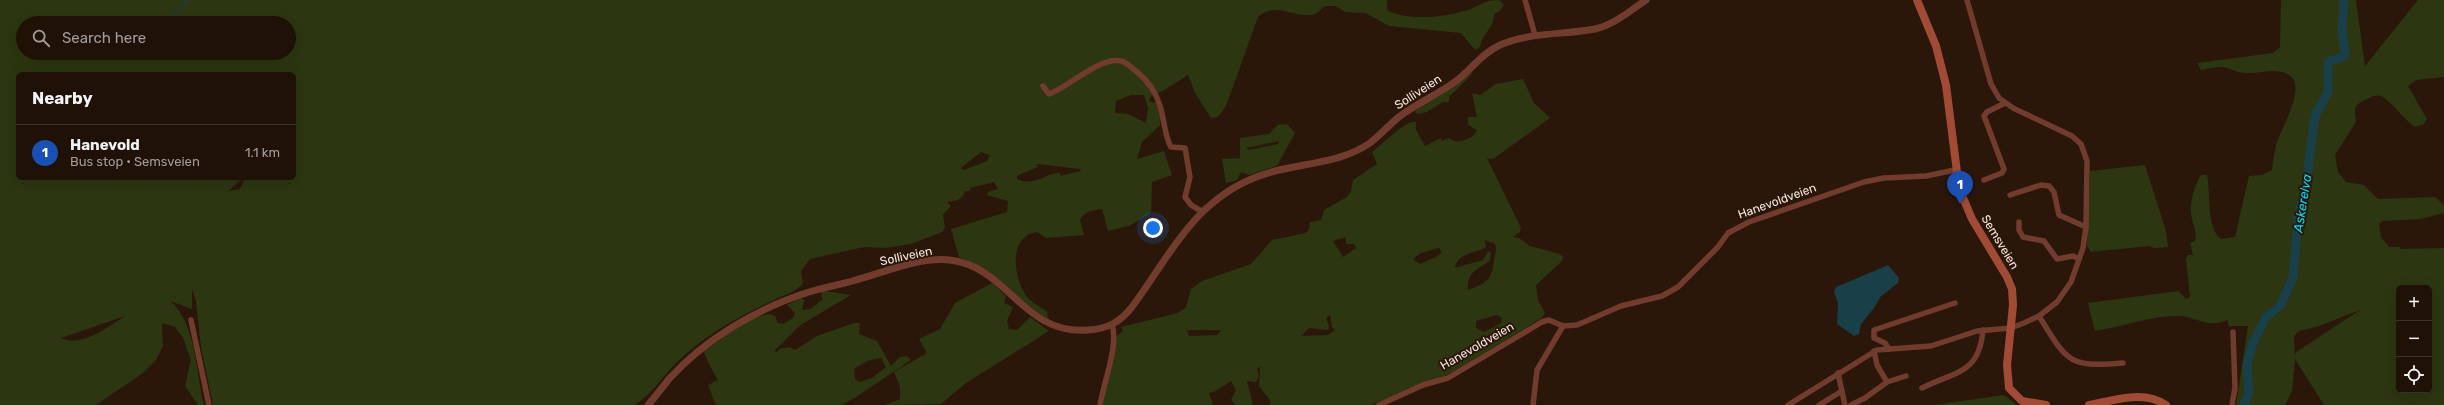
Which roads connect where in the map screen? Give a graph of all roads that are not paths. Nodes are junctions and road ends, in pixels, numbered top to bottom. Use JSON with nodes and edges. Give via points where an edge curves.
{"nodes":[{"id":1,"x":1525,"y":0,"type":"edge"},
{"id":2,"x":1646,"y":0,"type":"edge"},
{"id":3,"x":1917,"y":0,"type":"edge"},
{"id":4,"x":1967,"y":0,"type":"edge"},
{"id":5,"x":1535,"y":35,"type":"junction"},
{"id":6,"x":1043,"y":86,"type":"dead end"},
{"id":7,"x":2005,"y":103,"type":"junction"},
{"id":8,"x":1955,"y":170,"type":"junction"},
{"id":9,"x":1984,"y":180,"type":"dead end"},
{"id":10,"x":2010,"y":195,"type":"dead end"},
{"id":11,"x":1203,"y":212,"type":"junction"},
{"id":12,"x":2019,"y":222,"type":"dead end"},
{"id":13,"x":2086,"y":227,"type":"junction"},
{"id":14,"x":2079,"y":259,"type":"junction"},
{"id":15,"x":1955,"y":303,"type":"dead end"},
{"id":16,"x":2039,"y":316,"type":"junction"},
{"id":17,"x":191,"y":320,"type":"dead end"},
{"id":18,"x":1112,"y":325,"type":"junction"},
{"id":19,"x":1563,"y":326,"type":"junction"},
{"id":20,"x":2011,"y":328,"type":"junction"},
{"id":21,"x":1983,"y":330,"type":"junction"},
{"id":22,"x":2234,"y":332,"type":"dead end"},
{"id":23,"x":1889,"y":349,"type":"junction"},
{"id":24,"x":1874,"y":351,"type":"junction"},
{"id":25,"x":2123,"y":363,"type":"dead end"},
{"id":26,"x":1838,"y":373,"type":"junction"},
{"id":27,"x":1906,"y":376,"type":"dead end"},
{"id":28,"x":1886,"y":382,"type":"junction"},
{"id":29,"x":1922,"y":388,"type":"dead end"},
{"id":30,"x":1842,"y":391,"type":"junction"},
{"id":31,"x":209,"y":405,"type":"edge"},
{"id":32,"x":648,"y":405,"type":"edge"},
{"id":33,"x":1100,"y":405,"type":"edge"},
{"id":34,"x":1379,"y":405,"type":"edge"},
{"id":35,"x":1533,"y":405,"type":"edge"},
{"id":36,"x":1788,"y":405,"type":"edge"},
{"id":37,"x":1819,"y":405,"type":"edge"},
{"id":38,"x":1845,"y":405,"type":"edge"},
{"id":39,"x":1851,"y":405,"type":"edge"},
{"id":40,"x":2041,"y":405,"type":"edge"},
{"id":41,"x":2089,"y":405,"type":"edge"},
{"id":42,"x":2166,"y":405,"type":"edge"},
{"id":43,"x":2232,"y":405,"type":"edge"}],
"edges":[{"from":1,"to":5,"type":"street"},
{"from":2,"to":5,"type":"street","name":"Solliveien","via":[[1609,24],[1596,29]]},
{"from":3,"to":8,"type":"main road","name":"Semsveien","via":[[1936,46],[1946,84]]},
{"from":4,"to":7,"type":"street","via":[[1991,84]]},
{"from":5,"to":11,"type":"street","name":"Solliveien","via":[[1512,40],[1487,53],[1456,82],[1403,114],[1359,150],[1246,180]]},
{"from":6,"to":11,"type":"street","via":[[1049,94],[1103,63],[1113,60],[1122,61],[1130,66],[1143,77],[1160,105],[1167,143],[1171,147],[1185,148],[1190,177],[1185,197],[1191,205]]},
{"from":7,"to":9,"type":"street","via":[[1984,116],[2004,169],[2002,173]]},
{"from":7,"to":13,"type":"street","via":[[2078,140],[2087,161]]},
{"from":8,"to":19,"type":"street","name":"Hanevoldveien","via":[[1926,176],[1884,178],[1864,182],[1748,222],[1728,234],[1718,247],[1671,291],[1662,296],[1621,306],[1577,325]]},
{"from":8,"to":20,"type":"main road","name":"Semsveien","via":[[1964,203],[2010,282],[2013,305]]},
{"from":10,"to":13,"type":"street","via":[[2041,185],[2049,186],[2054,192],[2059,216]]},
{"from":11,"to":18,"type":"street","name":"Solliveien","via":[[1183,232],[1132,307],[1122,319]]},
{"from":12,"to":14,"type":"street","via":[[2019,230],[2023,237],[2044,241],[2056,259],[2075,256]]},
{"from":13,"to":14,"type":"street"},
{"from":14,"to":16,"type":"street","via":[[2064,294]]},
{"from":15,"to":23,"type":"street","via":[[1874,330],[1874,338],[1885,343]]},
{"from":16,"to":20,"type":"street"},
{"from":16,"to":25,"type":"street","via":[[2058,346],[2074,361],[2093,366]]},
{"from":17,"to":31,"type":"street"},
{"from":18,"to":32,"type":"street","name":"Solliveien","via":[[1081,331],[1056,328],[1040,320],[991,277],[975,267],[949,260],[920,262],[810,291],[746,319],[718,337],[681,368]]},
{"from":18,"to":33,"type":"street","via":[[1114,333],[1109,369]]},
{"from":19,"to":34,"type":"street","name":"Hanevoldveien","via":[[1549,320],[1542,322],[1458,373]]},
{"from":19,"to":35,"type":"street","via":[[1538,370]]},
{"from":20,"to":21,"type":"street"},
{"from":20,"to":40,"type":"main road","name":"Semsveien","via":[[2007,365],[2010,388],[2022,401]]},
{"from":21,"to":23,"type":"street","via":[[1931,346]]},
{"from":21,"to":29,"type":"street","via":[[1978,354],[1969,367]]},
{"from":22,"to":43,"type":"street","via":[[2235,388]]},
{"from":23,"to":24,"type":"street"},
{"from":24,"to":26,"type":"street"},
{"from":24,"to":28,"type":"street","via":[[1876,365]]},
{"from":26,"to":30,"type":"street"},
{"from":26,"to":36,"type":"street"},
{"from":27,"to":28,"type":"street"},
{"from":28,"to":39,"type":"street"},
{"from":30,"to":37,"type":"street"},
{"from":30,"to":38,"type":"street"},
{"from":41,"to":42,"type":"main road","via":[[2137,396],[2155,399]]}]}
